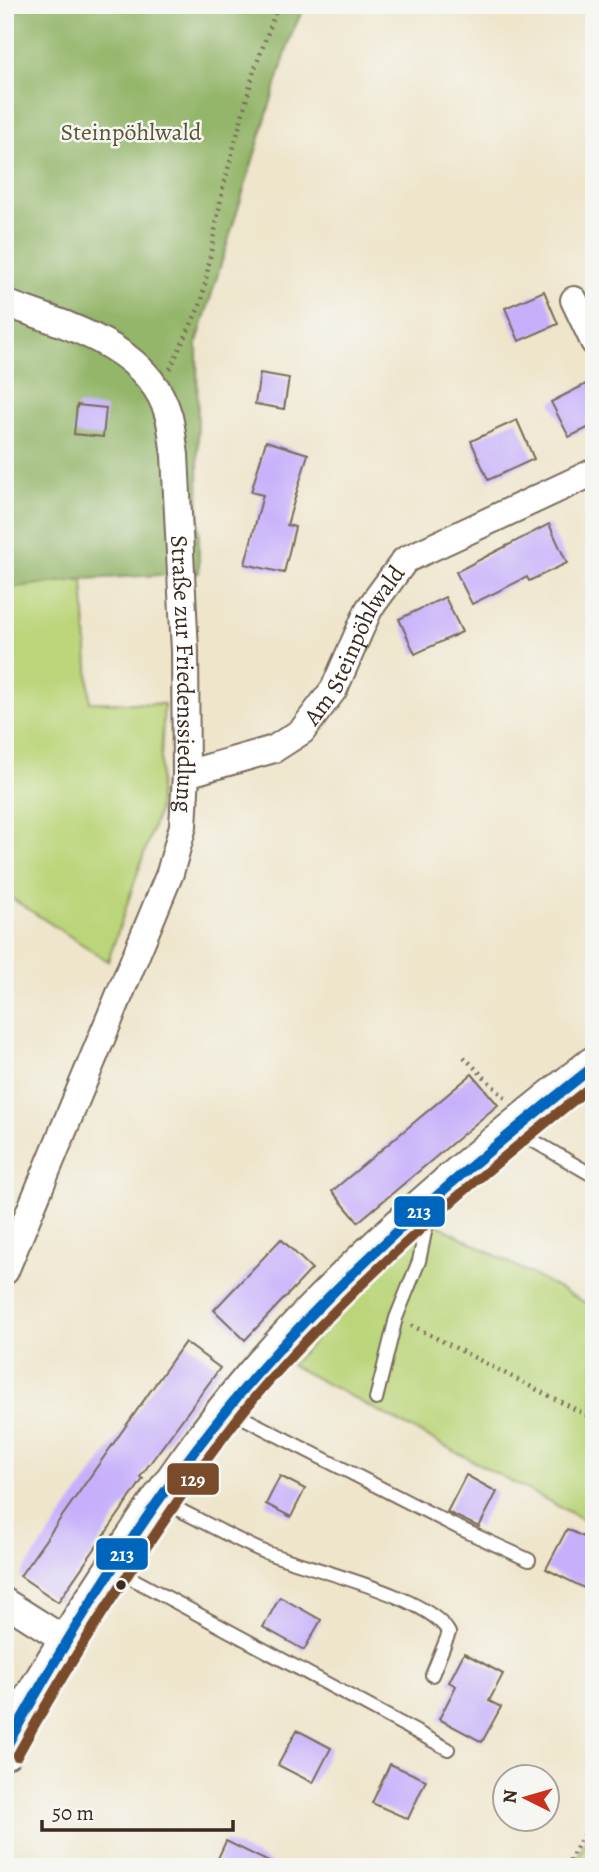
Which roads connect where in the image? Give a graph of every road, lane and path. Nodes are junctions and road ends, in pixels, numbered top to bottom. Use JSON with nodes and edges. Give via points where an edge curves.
{"nodes":[{"id":1,"x":278,"y":5,"type":"edge"},
{"id":2,"x":574,"y":300,"type":"dead end"},
{"id":3,"x":5,"y":303,"type":"edge"},
{"id":4,"x":594,"y":342,"type":"edge"},
{"id":5,"x":158,"y":394,"type":"junction"},
{"id":6,"x":594,"y":472,"type":"edge"},
{"id":7,"x":186,"y":774,"type":"junction"},
{"id":8,"x":464,"y":1057,"type":"dead end"},
{"id":9,"x":594,"y":1066,"type":"edge"},
{"id":10,"x":520,"y":1124,"type":"junction"},
{"id":11,"x":594,"y":1176,"type":"edge"},
{"id":12,"x":432,"y":1199,"type":"junction"},
{"id":13,"x":7,"y":1259,"type":"edge"},
{"id":14,"x":396,"y":1318,"type":"junction"},
{"id":15,"x":376,"y":1399,"type":"dead end"},
{"id":16,"x":228,"y":1410,"type":"junction"},
{"id":17,"x":594,"y":1419,"type":"edge"},
{"id":18,"x":161,"y":1500,"type":"junction"},
{"id":19,"x":529,"y":1560,"type":"dead end"},
{"id":20,"x":114,"y":1570,"type":"junction"},
{"id":21,"x":5,"y":1602,"type":"edge"},
{"id":22,"x":68,"y":1642,"type":"junction"},
{"id":23,"x":432,"y":1675,"type":"dead end"},
{"id":24,"x":5,"y":1749,"type":"edge"},
{"id":25,"x":448,"y":1749,"type":"dead end"},
{"id":26,"x":594,"y":1816,"type":"edge"},
{"id":27,"x":566,"y":1867,"type":"edge"}],
"edges":[{"from":1,"to":5,"type":"path","via":[[254,71],[222,192],[202,301]]},
{"from":2,"to":4,"type":"street"},
{"from":3,"to":5,"type":"street","name":"Straße zur Friedenssiedlung","via":[[98,338],[136,365]]},
{"from":5,"to":7,"type":"street","name":"Straße zur Friedenssiedlung","via":[[168,416],[175,455]]},
{"from":6,"to":7,"type":"street","name":"Am Steinpöhlwald","via":[[405,560],[369,609],[334,688],[302,731],[274,749]]},
{"from":7,"to":13,"type":"street","name":"Straße zur Friedenssiedlung","via":[[183,826],[170,873]]},
{"from":8,"to":10,"type":"path"},
{"from":9,"to":10,"type":"main road"},
{"from":10,"to":11,"type":"lane"},
{"from":10,"to":12,"type":"main road"},
{"from":12,"to":14,"type":"lane","via":[[419,1261]]},
{"from":12,"to":16,"type":"main road","via":[[311,1316]]},
{"from":14,"to":15,"type":"lane"},
{"from":14,"to":17,"type":"path"},
{"from":16,"to":18,"type":"main road"},
{"from":16,"to":19,"type":"lane"},
{"from":18,"to":20,"type":"main road"},
{"from":18,"to":23,"type":"lane","via":[[261,1550],[392,1594],[436,1616],[449,1633]]},
{"from":20,"to":22,"type":"main road"},
{"from":20,"to":25,"type":"lane"},
{"from":21,"to":22,"type":"street"},
{"from":22,"to":24,"type":"main road"},
{"from":26,"to":27,"type":"path"}]}
